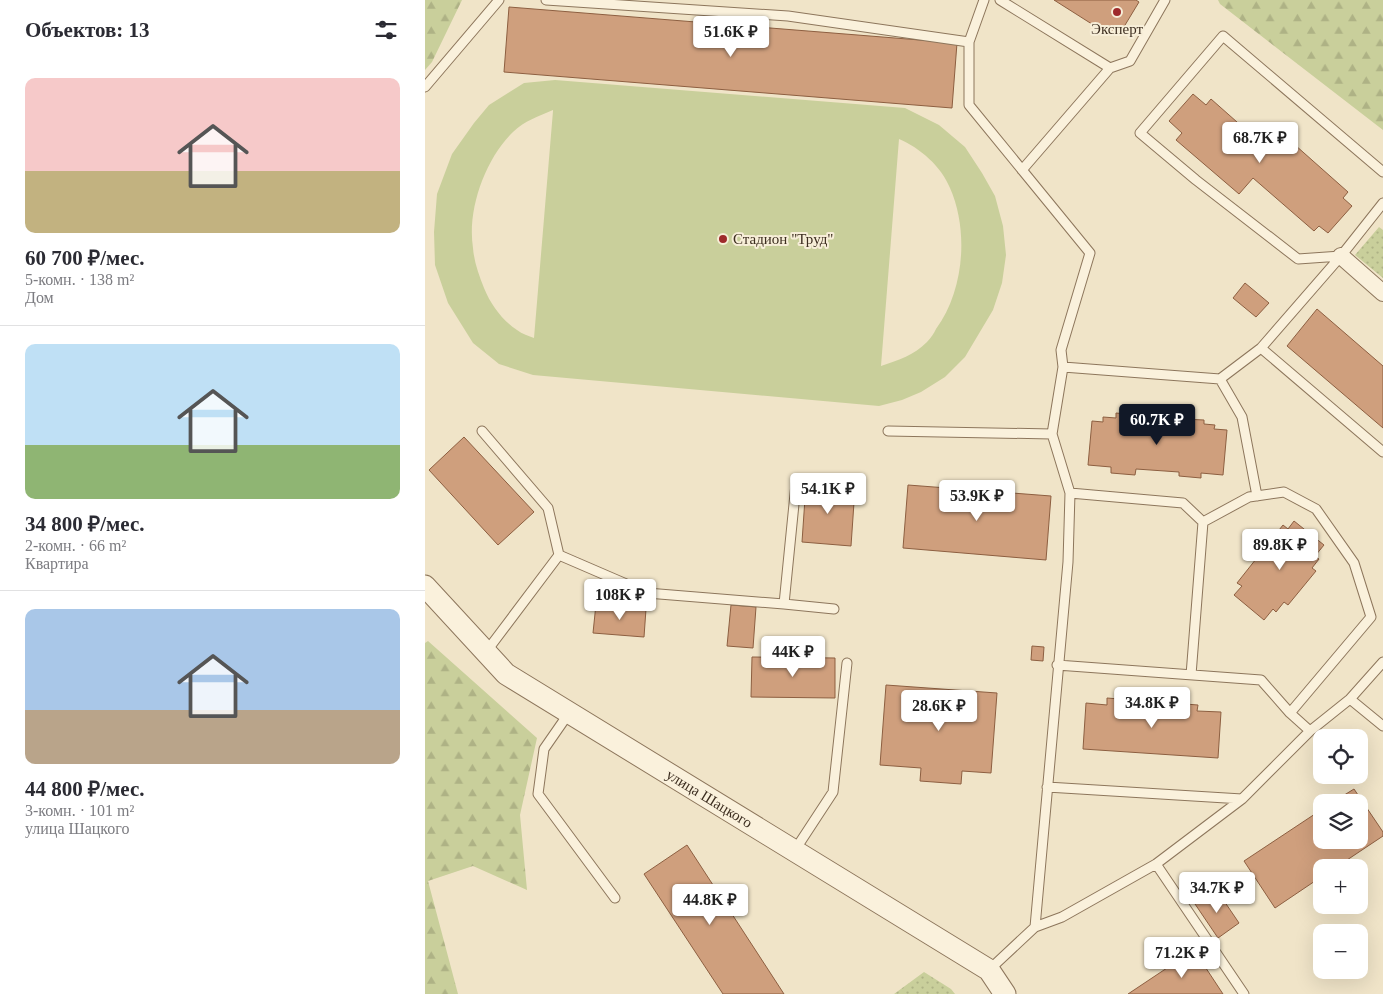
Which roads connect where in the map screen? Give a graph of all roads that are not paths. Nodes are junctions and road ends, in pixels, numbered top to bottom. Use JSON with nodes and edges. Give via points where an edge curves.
{"nodes":[{"id":1,"x":499,"y":0,"type":"edge"},
{"id":2,"x":546,"y":0,"type":"edge"},
{"id":3,"x":984,"y":0,"type":"edge"},
{"id":4,"x":999,"y":0,"type":"edge"},
{"id":5,"x":1165,"y":0,"type":"edge"},
{"id":6,"x":969,"y":42,"type":"junction"},
{"id":7,"x":1110,"y":68,"type":"junction"},
{"id":8,"x":425,"y":87,"type":"edge"},
{"id":9,"x":1022,"y":170,"type":"junction"},
{"id":10,"x":1383,"y":172,"type":"edge"},
{"id":11,"x":1383,"y":203,"type":"edge"},
{"id":12,"x":1341,"y":256,"type":"junction"},
{"id":13,"x":1383,"y":293,"type":"edge"},
{"id":14,"x":1261,"y":348,"type":"junction"},
{"id":15,"x":1063,"y":367,"type":"junction"},
{"id":16,"x":1220,"y":379,"type":"junction"},
{"id":17,"x":482,"y":431,"type":"dead end"},
{"id":18,"x":888,"y":431,"type":"dead end"},
{"id":19,"x":1052,"y":434,"type":"junction"},
{"id":20,"x":1383,"y":452,"type":"edge"},
{"id":21,"x":796,"y":484,"type":"dead end"},
{"id":22,"x":1070,"y":493,"type":"junction"},
{"id":23,"x":1257,"y":496,"type":"junction"},
{"id":24,"x":1203,"y":522,"type":"junction"},
{"id":25,"x":559,"y":555,"type":"junction"},
{"id":26,"x":425,"y":586,"type":"edge"},
{"id":27,"x":784,"y":604,"type":"junction"},
{"id":28,"x":834,"y":609,"type":"dead end"},
{"id":29,"x":486,"y":652,"type":"junction"},
{"id":30,"x":1383,"y":662,"type":"edge"},
{"id":31,"x":847,"y":664,"type":"dead end"},
{"id":32,"x":1057,"y":665,"type":"junction"},
{"id":33,"x":1191,"y":675,"type":"junction"},
{"id":34,"x":1350,"y":700,"type":"junction"},
{"id":35,"x":569,"y":713,"type":"junction"},
{"id":36,"x":1290,"y":713,"type":"junction"},
{"id":37,"x":1383,"y":726,"type":"edge"},
{"id":38,"x":1310,"y":732,"type":"junction"},
{"id":39,"x":1047,"y":787,"type":"junction"},
{"id":40,"x":1242,"y":799,"type":"junction"},
{"id":41,"x":795,"y":850,"type":"junction"},
{"id":42,"x":1156,"y":864,"type":"junction"},
{"id":43,"x":615,"y":898,"type":"dead end"},
{"id":44,"x":1035,"y":927,"type":"junction"},
{"id":45,"x":989,"y":970,"type":"junction"},
{"id":46,"x":1005,"y":994,"type":"edge"},
{"id":47,"x":1244,"y":994,"type":"edge"}],
"edges":[{"from":1,"to":8,"type":"lane"},
{"from":2,"to":6,"type":"lane","via":[[788,16]]},
{"from":3,"to":6,"type":"lane"},
{"from":4,"to":7,"type":"lane"},
{"from":5,"to":7,"type":"lane","via":[[1130,61]]},
{"from":6,"to":9,"type":"lane","via":[[969,106]]},
{"from":7,"to":9,"type":"lane"},
{"from":9,"to":15,"type":"lane","via":[[1090,253],[1061,350]]},
{"from":10,"to":12,"type":"lane","via":[[1223,36],[1141,133],[1298,259]]},
{"from":11,"to":12,"type":"lane"},
{"from":12,"to":13,"type":"street"},
{"from":12,"to":14,"type":"lane"},
{"from":14,"to":16,"type":"lane"},
{"from":14,"to":20,"type":"lane"},
{"from":15,"to":16,"type":"lane"},
{"from":15,"to":19,"type":"lane"},
{"from":16,"to":23,"type":"lane","via":[[1242,417]]},
{"from":17,"to":25,"type":"lane","via":[[548,508]]},
{"from":18,"to":19,"type":"lane"},
{"from":19,"to":22,"type":"lane"},
{"from":21,"to":27,"type":"lane"},
{"from":22,"to":24,"type":"lane","via":[[1183,503]]},
{"from":22,"to":32,"type":"lane","via":[[1068,562],[1057,622]]},
{"from":23,"to":24,"type":"lane","via":[[1249,497]]},
{"from":23,"to":36,"type":"lane","via":[[1283,492],[1316,509],[1353,563],[1371,617]]},
{"from":24,"to":33,"type":"lane"},
{"from":25,"to":27,"type":"lane","via":[[647,593]]},
{"from":25,"to":29,"type":"lane"},
{"from":26,"to":29,"type":"street","name":"улица Шацкого"},
{"from":27,"to":28,"type":"lane"},
{"from":29,"to":35,"type":"street","name":"улица Шацкого","via":[[506,674]]},
{"from":30,"to":34,"type":"lane"},
{"from":31,"to":41,"type":"lane","via":[[833,792]]},
{"from":32,"to":33,"type":"lane"},
{"from":32,"to":39,"type":"lane"},
{"from":33,"to":36,"type":"lane","via":[[1261,680]]},
{"from":34,"to":37,"type":"lane"},
{"from":34,"to":38,"type":"lane"},
{"from":35,"to":41,"type":"street","name":"улица Шацкого"},
{"from":35,"to":43,"type":"lane","via":[[543,749],[538,794]]},
{"from":36,"to":38,"type":"lane"},
{"from":38,"to":40,"type":"lane"},
{"from":39,"to":40,"type":"lane"},
{"from":39,"to":44,"type":"lane"},
{"from":40,"to":42,"type":"lane"},
{"from":41,"to":45,"type":"street","name":"улица Шацкого"},
{"from":42,"to":44,"type":"lane"},
{"from":42,"to":47,"type":"lane"},
{"from":44,"to":45,"type":"lane"},
{"from":45,"to":46,"type":"street","name":"улица Шацкого"}]}
